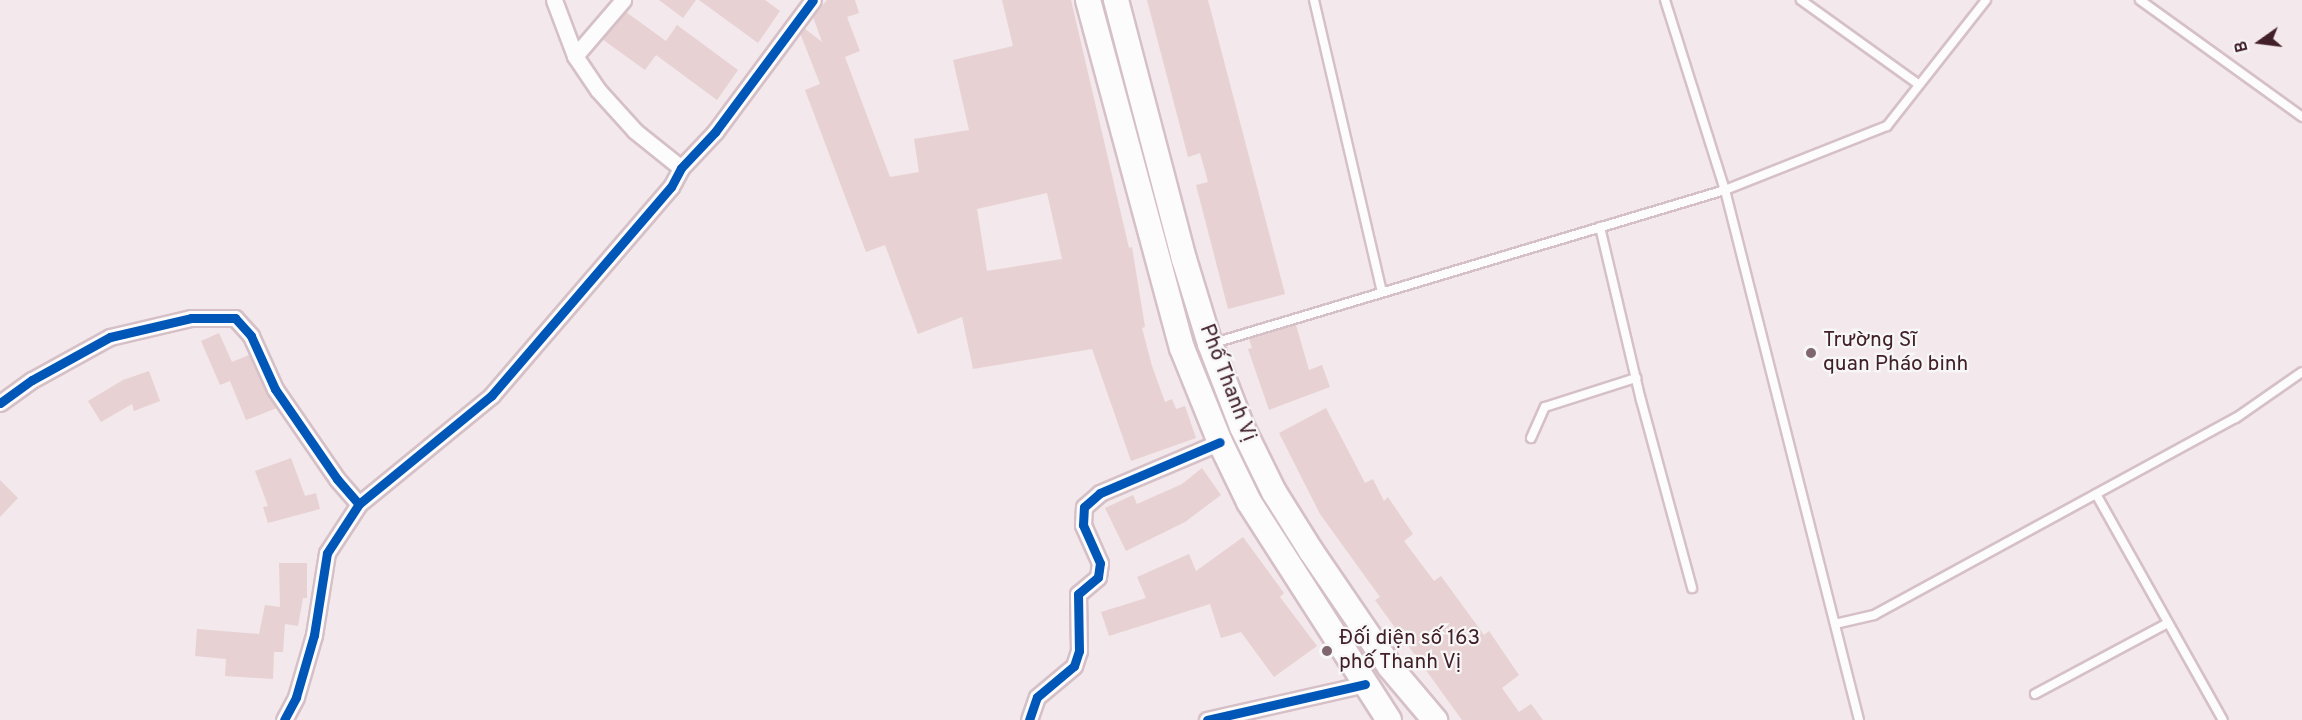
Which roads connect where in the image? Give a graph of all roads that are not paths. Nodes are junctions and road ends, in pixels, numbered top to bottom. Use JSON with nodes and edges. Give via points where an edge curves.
{"nodes":[{"id":1,"x":554,"y":0,"type":"edge"},
{"id":2,"x":623,"y":0,"type":"edge"},
{"id":3,"x":813,"y":0,"type":"edge"},
{"id":4,"x":1088,"y":0,"type":"edge"},
{"id":5,"x":1116,"y":0,"type":"edge"},
{"id":6,"x":1314,"y":0,"type":"edge"},
{"id":7,"x":1665,"y":0,"type":"edge"},
{"id":8,"x":1801,"y":0,"type":"edge"},
{"id":9,"x":1986,"y":0,"type":"edge"},
{"id":10,"x":2140,"y":0,"type":"edge"},
{"id":11,"x":575,"y":56,"type":"junction"},
{"id":12,"x":1918,"y":84,"type":"junction"},
{"id":13,"x":2302,"y":117,"type":"edge"},
{"id":14,"x":681,"y":168,"type":"junction"},
{"id":15,"x":1725,"y":190,"type":"junction"},
{"id":16,"x":1600,"y":227,"type":"junction"},
{"id":17,"x":1382,"y":292,"type":"junction"},
{"id":18,"x":1210,"y":344,"type":"junction"},
{"id":19,"x":2302,"y":372,"type":"edge"},
{"id":20,"x":1636,"y":378,"type":"junction"},
{"id":21,"x":0,"y":403,"type":"edge"},
{"id":22,"x":1531,"y":438,"type":"dead end"},
{"id":23,"x":1220,"y":442,"type":"junction"},
{"id":24,"x":2096,"y":494,"type":"junction"},
{"id":25,"x":359,"y":504,"type":"junction"},
{"id":26,"x":1692,"y":588,"type":"dead end"},
{"id":27,"x":1835,"y":624,"type":"junction"},
{"id":28,"x":2166,"y":624,"type":"junction"},
{"id":29,"x":1365,"y":684,"type":"junction"},
{"id":30,"x":2035,"y":694,"type":"dead end"},
{"id":31,"x":1217,"y":719,"type":"edge"},
{"id":32,"x":284,"y":720,"type":"edge"},
{"id":33,"x":1029,"y":720,"type":"edge"},
{"id":34,"x":1389,"y":720,"type":"edge"},
{"id":35,"x":1435,"y":720,"type":"edge"},
{"id":36,"x":1859,"y":720,"type":"edge"},
{"id":37,"x":2223,"y":720,"type":"edge"}],
"edges":[{"from":1,"to":11,"type":"street"},
{"from":2,"to":11,"type":"street"},
{"from":3,"to":14,"type":"street","via":[[715,132]]},
{"from":4,"to":23,"type":"main road","name":"Phố Thanh Vị","via":[[1182,348]]},
{"from":5,"to":18,"type":"main road","name":"Phố Thanh Vị"},
{"from":6,"to":17,"type":"lane"},
{"from":7,"to":15,"type":"lane"},
{"from":8,"to":12,"type":"lane"},
{"from":9,"to":12,"type":"lane"},
{"from":10,"to":13,"type":"lane"},
{"from":11,"to":14,"type":"street","via":[[598,90],[635,130]]},
{"from":12,"to":15,"type":"lane","via":[[1887,126]]},
{"from":14,"to":25,"type":"street","via":[[671,187],[596,278],[491,396]]},
{"from":15,"to":16,"type":"lane"},
{"from":15,"to":27,"type":"lane"},
{"from":16,"to":17,"type":"lane"},
{"from":16,"to":20,"type":"lane"},
{"from":17,"to":18,"type":"lane"},
{"from":18,"to":35,"type":"main road","name":"Phố Thanh Vị","via":[[1242,427],[1274,492],[1390,667]]},
{"from":19,"to":24,"type":"lane","via":[[2236,418]]},
{"from":20,"to":22,"type":"lane","via":[[1545,407]]},
{"from":20,"to":26,"type":"lane"},
{"from":21,"to":25,"type":"street","via":[[32,380],[110,337],[191,318],[235,318],[251,336],[275,389],[337,479]]},
{"from":23,"to":29,"type":"main road","name":"Phố Thanh Vị","via":[[1249,502]]},
{"from":23,"to":33,"type":"street","via":[[1100,493],[1084,507],[1083,525],[1100,564],[1098,578],[1078,594],[1079,651],[1074,666],[1037,697]]},
{"from":24,"to":27,"type":"lane","via":[[1874,615]]},
{"from":24,"to":28,"type":"lane"},
{"from":25,"to":32,"type":"street","via":[[327,553],[314,635],[296,698]]},
{"from":27,"to":36,"type":"lane"},
{"from":28,"to":30,"type":"lane"},
{"from":28,"to":37,"type":"lane"},
{"from":29,"to":31,"type":"street"},
{"from":29,"to":34,"type":"main road","name":"Phố Thanh Vị"}]}
